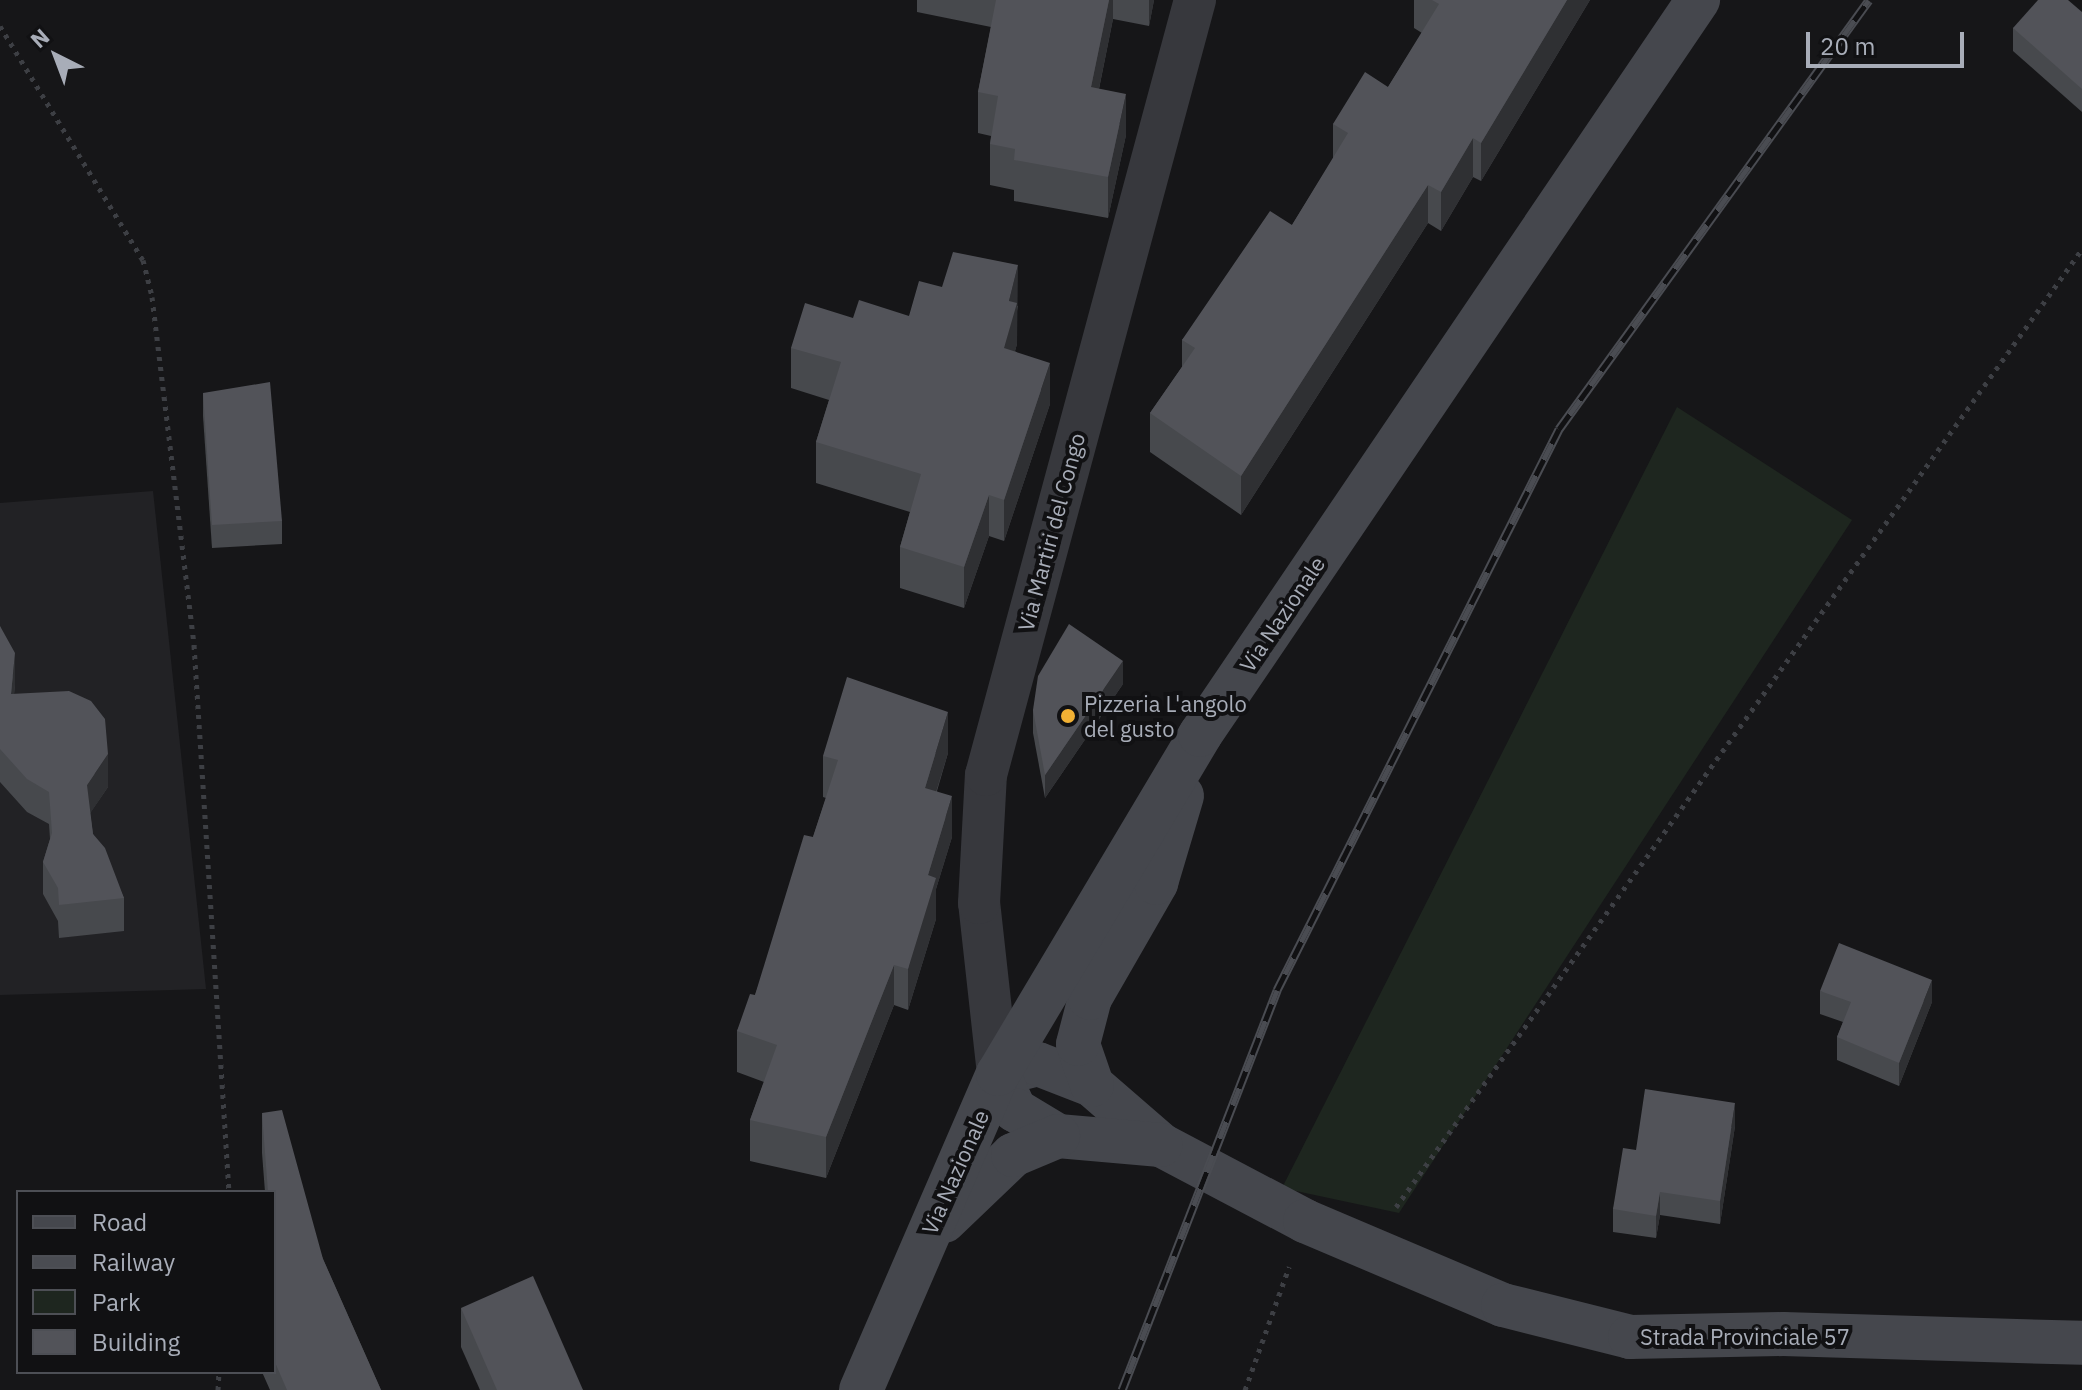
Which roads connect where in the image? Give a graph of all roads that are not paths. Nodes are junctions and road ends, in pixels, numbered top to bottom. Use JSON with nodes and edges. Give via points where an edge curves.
{"nodes":[{"id":1,"x":1195,"y":0,"type":"edge"},
{"id":2,"x":1698,"y":0,"type":"edge"},
{"id":3,"x":1200,"y":735,"type":"junction"},
{"id":4,"x":998,"y":1074,"type":"junction"},
{"id":5,"x":1092,"y":1085,"type":"junction"},
{"id":6,"x":1058,"y":1136,"type":"junction"},
{"id":7,"x":1161,"y":1145,"type":"junction"},
{"id":8,"x":923,"y":1243,"type":"junction"},
{"id":9,"x":2082,"y":1343,"type":"edge"},
{"id":10,"x":861,"y":1390,"type":"edge"}],
"edges":[{"from":1,"to":4,"type":"street","name":"Via Martiri del Congo","via":[[986,775],[979,903]]},
{"from":2,"to":3,"type":"main road","name":"Via Nazionale"},
{"from":3,"to":4,"type":"main road","name":"Via Nazionale"},
{"from":3,"to":5,"type":"main road","via":[[1156,883],[1090,998],[1078,1044]]},
{"from":4,"to":5,"type":"main road","name":"Strada Provinciale 57","via":[[1038,1064]]},
{"from":4,"to":6,"type":"main road","name":"Strada Provinciale 57","via":[[1015,1110]]},
{"from":4,"to":8,"type":"main road","name":"Via Nazionale"},
{"from":5,"to":7,"type":"main road","name":"Strada Provinciale 57"},
{"from":6,"to":7,"type":"main road","name":"Strada Provinciale 57"},
{"from":6,"to":8,"type":"main road","via":[[1013,1155]]},
{"from":7,"to":9,"type":"main road","name":"Strada Provinciale 57","via":[[1305,1221],[1503,1305],[1630,1337],[1783,1334]]},
{"from":8,"to":10,"type":"main road","name":"Via Nazionale"}]}
